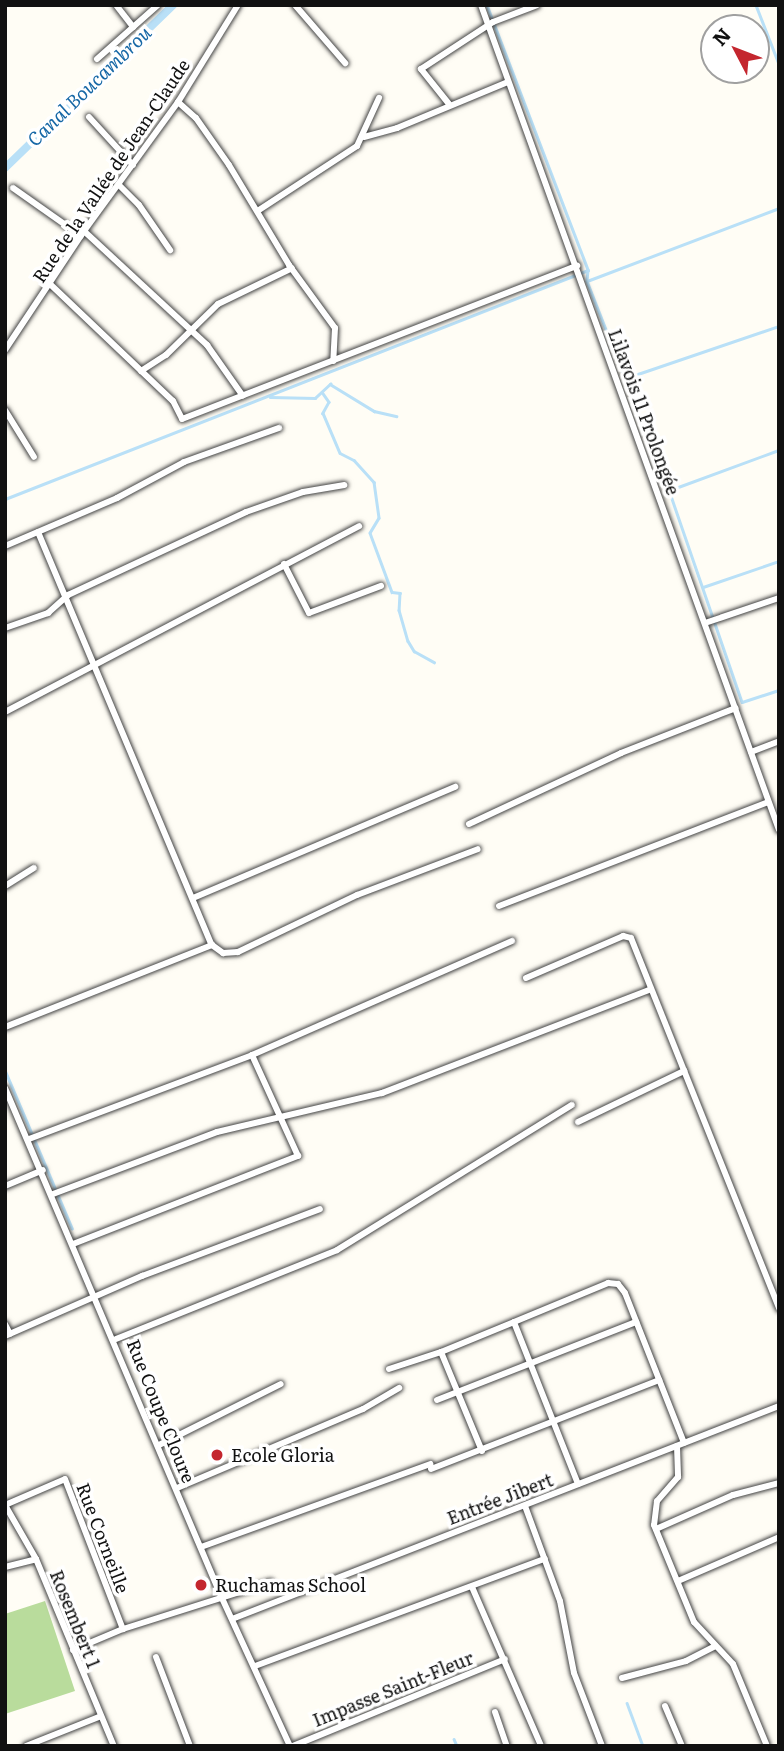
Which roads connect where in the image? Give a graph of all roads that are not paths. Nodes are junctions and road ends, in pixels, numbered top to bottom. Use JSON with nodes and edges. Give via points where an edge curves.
{"nodes":[{"id":1,"x":116,"y":5,"type":"edge"},
{"id":2,"x":158,"y":5,"type":"edge"},
{"id":3,"x":238,"y":5,"type":"edge"},
{"id":4,"x":295,"y":5,"type":"edge"},
{"id":5,"x":481,"y":5,"type":"edge"},
{"id":6,"x":537,"y":5,"type":"edge"},
{"id":7,"x":488,"y":26,"type":"junction"},
{"id":8,"x":133,"y":27,"type":"junction"},
{"id":9,"x":97,"y":59,"type":"dead end"},
{"id":10,"x":345,"y":63,"type":"dead end"},
{"id":11,"x":508,"y":82,"type":"junction"},
{"id":12,"x":379,"y":98,"type":"dead end"},
{"id":13,"x":178,"y":102,"type":"junction"},
{"id":14,"x":449,"y":104,"type":"junction"},
{"id":15,"x":89,"y":117,"type":"dead end"},
{"id":16,"x":364,"y":136,"type":"junction"},
{"id":17,"x":133,"y":165,"type":"junction"},
{"id":18,"x":118,"y":185,"type":"junction"},
{"id":19,"x":13,"y":188,"type":"dead end"},
{"id":20,"x":258,"y":210,"type":"junction"},
{"id":21,"x":82,"y":234,"type":"junction"},
{"id":22,"x":170,"y":250,"type":"dead end"},
{"id":23,"x":577,"y":266,"type":"junction"},
{"id":24,"x":292,"y":268,"type":"junction"},
{"id":25,"x":50,"y":284,"type":"junction"},
{"id":26,"x":190,"y":330,"type":"junction"},
{"id":27,"x":5,"y":350,"type":"edge"},
{"id":28,"x":333,"y":361,"type":"junction"},
{"id":29,"x":141,"y":371,"type":"junction"},
{"id":30,"x":243,"y":396,"type":"junction"},
{"id":31,"x":5,"y":410,"type":"edge"},
{"id":32,"x":279,"y":428,"type":"dead end"},
{"id":33,"x":34,"y":457,"type":"dead end"},
{"id":34,"x":344,"y":485,"type":"dead end"},
{"id":35,"x":359,"y":526,"type":"dead end"},
{"id":36,"x":38,"y":532,"type":"junction"},
{"id":37,"x":5,"y":546,"type":"edge"},
{"id":38,"x":284,"y":565,"type":"junction"},
{"id":39,"x":381,"y":586,"type":"dead end"},
{"id":40,"x":68,"y":595,"type":"junction"},
{"id":41,"x":779,"y":598,"type":"edge"},
{"id":42,"x":705,"y":623,"type":"junction"},
{"id":43,"x":5,"y":628,"type":"edge"},
{"id":44,"x":92,"y":668,"type":"junction"},
{"id":45,"x":736,"y":708,"type":"junction"},
{"id":46,"x":5,"y":712,"type":"edge"},
{"id":47,"x":779,"y":741,"type":"edge"},
{"id":48,"x":751,"y":752,"type":"junction"},
{"id":49,"x":455,"y":787,"type":"dead end"},
{"id":50,"x":768,"y":802,"type":"junction"},
{"id":51,"x":469,"y":824,"type":"dead end"},
{"id":52,"x":779,"y":830,"type":"edge"},
{"id":53,"x":478,"y":849,"type":"dead end"},
{"id":54,"x":34,"y":869,"type":"dead end"},
{"id":55,"x":5,"y":886,"type":"edge"},
{"id":56,"x":192,"y":898,"type":"junction"},
{"id":57,"x":499,"y":906,"type":"dead end"},
{"id":58,"x":512,"y":941,"type":"dead end"},
{"id":59,"x":212,"y":945,"type":"junction"},
{"id":60,"x":526,"y":978,"type":"dead end"},
{"id":61,"x":652,"y":989,"type":"junction"},
{"id":62,"x":5,"y":1027,"type":"edge"},
{"id":63,"x":252,"y":1055,"type":"junction"},
{"id":64,"x":684,"y":1071,"type":"junction"},
{"id":65,"x":5,"y":1087,"type":"edge"},
{"id":66,"x":7,"y":1098,"type":"edge"},
{"id":67,"x":572,"y":1105,"type":"dead end"},
{"id":68,"x":279,"y":1117,"type":"junction"},
{"id":69,"x":578,"y":1122,"type":"dead end"},
{"id":70,"x":29,"y":1139,"type":"junction"},
{"id":71,"x":43,"y":1170,"type":"junction"},
{"id":72,"x":5,"y":1186,"type":"edge"},
{"id":73,"x":52,"y":1194,"type":"junction"},
{"id":74,"x":320,"y":1209,"type":"dead end"},
{"id":75,"x":73,"y":1244,"type":"junction"},
{"id":76,"x":96,"y":1297,"type":"junction"},
{"id":77,"x":779,"y":1308,"type":"edge"},
{"id":78,"x":514,"y":1322,"type":"junction"},
{"id":79,"x":636,"y":1322,"type":"junction"},
{"id":80,"x":5,"y":1324,"type":"edge"},
{"id":81,"x":8,"y":1335,"type":"edge"},
{"id":82,"x":116,"y":1339,"type":"junction"},
{"id":83,"x":441,"y":1352,"type":"junction"},
{"id":84,"x":530,"y":1365,"type":"junction"},
{"id":85,"x":389,"y":1369,"type":"dead end"},
{"id":86,"x":659,"y":1380,"type":"junction"},
{"id":87,"x":281,"y":1384,"type":"dead end"},
{"id":88,"x":399,"y":1388,"type":"dead end"},
{"id":89,"x":458,"y":1392,"type":"junction"},
{"id":90,"x":437,"y":1400,"type":"dead end"},
{"id":91,"x":779,"y":1406,"type":"edge"},
{"id":92,"x":553,"y":1422,"type":"junction"},
{"id":93,"x":684,"y":1443,"type":"junction"},
{"id":94,"x":159,"y":1445,"type":"junction"},
{"id":95,"x":677,"y":1446,"type":"junction"},
{"id":96,"x":482,"y":1451,"type":"junction"},
{"id":97,"x":779,"y":1483,"type":"edge"},
{"id":98,"x":578,"y":1484,"type":"junction"},
{"id":99,"x":177,"y":1488,"type":"junction"},
{"id":100,"x":5,"y":1505,"type":"edge"},
{"id":101,"x":525,"y":1506,"type":"junction"},
{"id":102,"x":656,"y":1529,"type":"junction"},
{"id":103,"x":779,"y":1537,"type":"edge"},
{"id":104,"x":201,"y":1547,"type":"junction"},
{"id":105,"x":36,"y":1559,"type":"junction"},
{"id":106,"x":545,"y":1559,"type":"junction"},
{"id":107,"x":5,"y":1567,"type":"edge"},
{"id":108,"x":678,"y":1581,"type":"junction"},
{"id":109,"x":271,"y":1583,"type":"dead end"},
{"id":110,"x":472,"y":1587,"type":"junction"},
{"id":111,"x":221,"y":1596,"type":"junction"},
{"id":112,"x":232,"y":1619,"type":"junction"},
{"id":113,"x":123,"y":1629,"type":"junction"},
{"id":114,"x":715,"y":1646,"type":"junction"},
{"id":115,"x":73,"y":1650,"type":"junction"},
{"id":116,"x":156,"y":1657,"type":"dead end"},
{"id":117,"x":505,"y":1659,"type":"junction"},
{"id":118,"x":255,"y":1666,"type":"junction"},
{"id":119,"x":622,"y":1678,"type":"dead end"},
{"id":120,"x":665,"y":1706,"type":"dead end"},
{"id":121,"x":495,"y":1712,"type":"dead end"},
{"id":122,"x":99,"y":1717,"type":"junction"},
{"id":123,"x":26,"y":1746,"type":"edge"},
{"id":124,"x":114,"y":1746,"type":"edge"},
{"id":125,"x":190,"y":1746,"type":"edge"},
{"id":126,"x":291,"y":1746,"type":"edge"},
{"id":127,"x":507,"y":1746,"type":"edge"},
{"id":128,"x":541,"y":1746,"type":"edge"},
{"id":129,"x":602,"y":1746,"type":"edge"},
{"id":130,"x":682,"y":1746,"type":"edge"},
{"id":131,"x":767,"y":1746,"type":"edge"}],
"edges":[{"from":1,"to":8,"type":"street"},
{"from":2,"to":8,"type":"street"},
{"from":3,"to":13,"type":"street","name":"Rue de la Vallée de Jean-Claude"},
{"from":4,"to":10,"type":"street"},
{"from":5,"to":7,"type":"street","name":"Lilavois 11 Prolongée"},
{"from":6,"to":7,"type":"street"},
{"from":7,"to":11,"type":"street","name":"Lilavois 11 Prolongée"},
{"from":7,"to":14,"type":"street","via":[[421,69]]},
{"from":8,"to":9,"type":"street"},
{"from":11,"to":14,"type":"street"},
{"from":11,"to":23,"type":"street","name":"Lilavois 11 Prolongée"},
{"from":12,"to":16,"type":"street","via":[[365,119]]},
{"from":13,"to":17,"type":"street","name":"Rue de la Vallée de Jean-Claude"},
{"from":13,"to":20,"type":"street","via":[[196,118]]},
{"from":14,"to":16,"type":"street","via":[[397,128]]},
{"from":15,"to":17,"type":"street"},
{"from":16,"to":20,"type":"street","via":[[357,146]]},
{"from":17,"to":18,"type":"street","name":"Rue de la Vallée de Jean-Claude"},
{"from":18,"to":21,"type":"street","name":"Rue de la Vallée de Jean-Claude"},
{"from":18,"to":22,"type":"street","via":[[139,205]]},
{"from":19,"to":21,"type":"street"},
{"from":20,"to":24,"type":"street"},
{"from":21,"to":25,"type":"street","name":"Rue de la Vallée de Jean-Claude"},
{"from":21,"to":26,"type":"street"},
{"from":23,"to":28,"type":"street"},
{"from":23,"to":42,"type":"street","name":"Lilavois 11 Prolongée"},
{"from":24,"to":26,"type":"street","via":[[218,304]]},
{"from":24,"to":28,"type":"street","via":[[335,328]]},
{"from":25,"to":27,"type":"street","name":"Rue de la Vallée de Jean-Claude"},
{"from":25,"to":29,"type":"street"},
{"from":26,"to":29,"type":"street","via":[[166,355]]},
{"from":26,"to":30,"type":"street","via":[[223,363]]},
{"from":28,"to":30,"type":"street"},
{"from":29,"to":30,"type":"street","via":[[173,401],[181,419]]},
{"from":31,"to":33,"type":"street"},
{"from":32,"to":36,"type":"street","via":[[163,471],[117,498]]},
{"from":34,"to":40,"type":"street","via":[[303,492],[246,512]]},
{"from":35,"to":38,"type":"street"},
{"from":36,"to":37,"type":"street"},
{"from":36,"to":40,"type":"street"},
{"from":38,"to":39,"type":"street","via":[[309,613]]},
{"from":38,"to":44,"type":"street"},
{"from":40,"to":43,"type":"street","via":[[48,613]]},
{"from":40,"to":44,"type":"street"},
{"from":41,"to":42,"type":"street"},
{"from":42,"to":45,"type":"street","name":"Lilavois 11 Prolongée"},
{"from":44,"to":46,"type":"street"},
{"from":44,"to":56,"type":"street"},
{"from":45,"to":48,"type":"street","name":"Lilavois 11 Prolongée"},
{"from":45,"to":51,"type":"street","via":[[621,753]]},
{"from":47,"to":48,"type":"street"},
{"from":48,"to":50,"type":"street","name":"Lilavois 11 Prolongée"},
{"from":49,"to":56,"type":"street"},
{"from":50,"to":52,"type":"street","name":"Lilavois 11 Prolongée"},
{"from":50,"to":57,"type":"street"},
{"from":53,"to":59,"type":"street","via":[[357,895],[238,952],[222,953]]},
{"from":54,"to":55,"type":"street"},
{"from":56,"to":59,"type":"street"},
{"from":58,"to":63,"type":"street"},
{"from":59,"to":62,"type":"street"},
{"from":60,"to":61,"type":"street","via":[[626,935]]},
{"from":61,"to":64,"type":"street"},
{"from":61,"to":68,"type":"street","via":[[382,1093]]},
{"from":63,"to":68,"type":"street"},
{"from":63,"to":70,"type":"street"},
{"from":64,"to":69,"type":"street"},
{"from":64,"to":77,"type":"street"},
{"from":65,"to":66,"type":"street","name":"Rue Coupe Cloure"},
{"from":66,"to":70,"type":"street","name":"Rue Coupe Cloure"},
{"from":67,"to":82,"type":"street","via":[[337,1250]]},
{"from":68,"to":73,"type":"street","via":[[157,1152]]},
{"from":68,"to":75,"type":"street","via":[[298,1156]]},
{"from":70,"to":71,"type":"street","name":"Rue Coupe Cloure"},
{"from":71,"to":72,"type":"street"},
{"from":71,"to":73,"type":"street","name":"Rue Coupe Cloure"},
{"from":73,"to":75,"type":"street","name":"Rue Coupe Cloure"},
{"from":74,"to":76,"type":"street"},
{"from":75,"to":76,"type":"street","name":"Rue Coupe Cloure"},
{"from":76,"to":81,"type":"street"},
{"from":76,"to":82,"type":"street","name":"Rue Coupe Cloure"},
{"from":78,"to":79,"type":"street","via":[[615,1282],[625,1293]]},
{"from":78,"to":83,"type":"street"},
{"from":78,"to":84,"type":"street"},
{"from":79,"to":84,"type":"street"},
{"from":79,"to":86,"type":"street"},
{"from":80,"to":81,"type":"street"},
{"from":82,"to":94,"type":"street","name":"Rue Coupe Cloure"},
{"from":83,"to":85,"type":"street"},
{"from":83,"to":89,"type":"street"},
{"from":84,"to":89,"type":"street"},
{"from":84,"to":92,"type":"street"},
{"from":86,"to":92,"type":"street"},
{"from":86,"to":93,"type":"street"},
{"from":87,"to":94,"type":"street"},
{"from":88,"to":99,"type":"street","via":[[363,1409]]},
{"from":89,"to":90,"type":"street"},
{"from":89,"to":96,"type":"street"},
{"from":91,"to":93,"type":"street","name":"Entrée Jibert"},
{"from":92,"to":96,"type":"street"},
{"from":92,"to":98,"type":"street"},
{"from":93,"to":95,"type":"street","name":"Entrée Jibert"},
{"from":94,"to":99,"type":"street","name":"Rue Coupe Cloure"},
{"from":95,"to":98,"type":"street","name":"Entrée Jibert"},
{"from":95,"to":102,"type":"street","via":[[678,1477],[657,1501],[653,1513]]},
{"from":96,"to":104,"type":"street"},
{"from":97,"to":102,"type":"street","via":[[733,1495]]},
{"from":98,"to":101,"type":"street","name":"Entrée Jibert"},
{"from":99,"to":104,"type":"street","name":"Rue Coupe Cloure"},
{"from":100,"to":105,"type":"street","name":"Rosembert 1"},
{"from":100,"to":113,"type":"street","name":"Rue Corneille","via":[[65,1479]]},
{"from":101,"to":106,"type":"street"},
{"from":101,"to":112,"type":"street","name":"Entrée Jibert"},
{"from":102,"to":108,"type":"street"},
{"from":103,"to":108,"type":"street"},
{"from":104,"to":111,"type":"street","name":"Rue Coupe Cloure"},
{"from":105,"to":107,"type":"street"},
{"from":105,"to":115,"type":"street","name":"Rosembert 1"},
{"from":106,"to":110,"type":"street"},
{"from":106,"to":129,"type":"street","via":[[560,1601],[573,1673]]},
{"from":108,"to":114,"type":"street","via":[[694,1622]]},
{"from":109,"to":111,"type":"street"},
{"from":110,"to":117,"type":"street"},
{"from":110,"to":118,"type":"street"},
{"from":111,"to":112,"type":"street","name":"Rue Coupe Cloure"},
{"from":111,"to":113,"type":"street"},
{"from":112,"to":118,"type":"street","name":"Rue Coupe Cloure"},
{"from":113,"to":115,"type":"street"},
{"from":114,"to":119,"type":"street","via":[[686,1661]]},
{"from":114,"to":131,"type":"street","via":[[733,1664]]},
{"from":115,"to":122,"type":"street","name":"Rosembert 1"},
{"from":116,"to":125,"type":"street"},
{"from":117,"to":126,"type":"street","name":"Impasse Saint-Fleur"},
{"from":117,"to":128,"type":"street"},
{"from":118,"to":126,"type":"street","name":"Rue Coupe Cloure"},
{"from":120,"to":130,"type":"street"},
{"from":121,"to":127,"type":"street"},
{"from":122,"to":123,"type":"street"},
{"from":122,"to":124,"type":"street","name":"Rosembert 1"}]}
